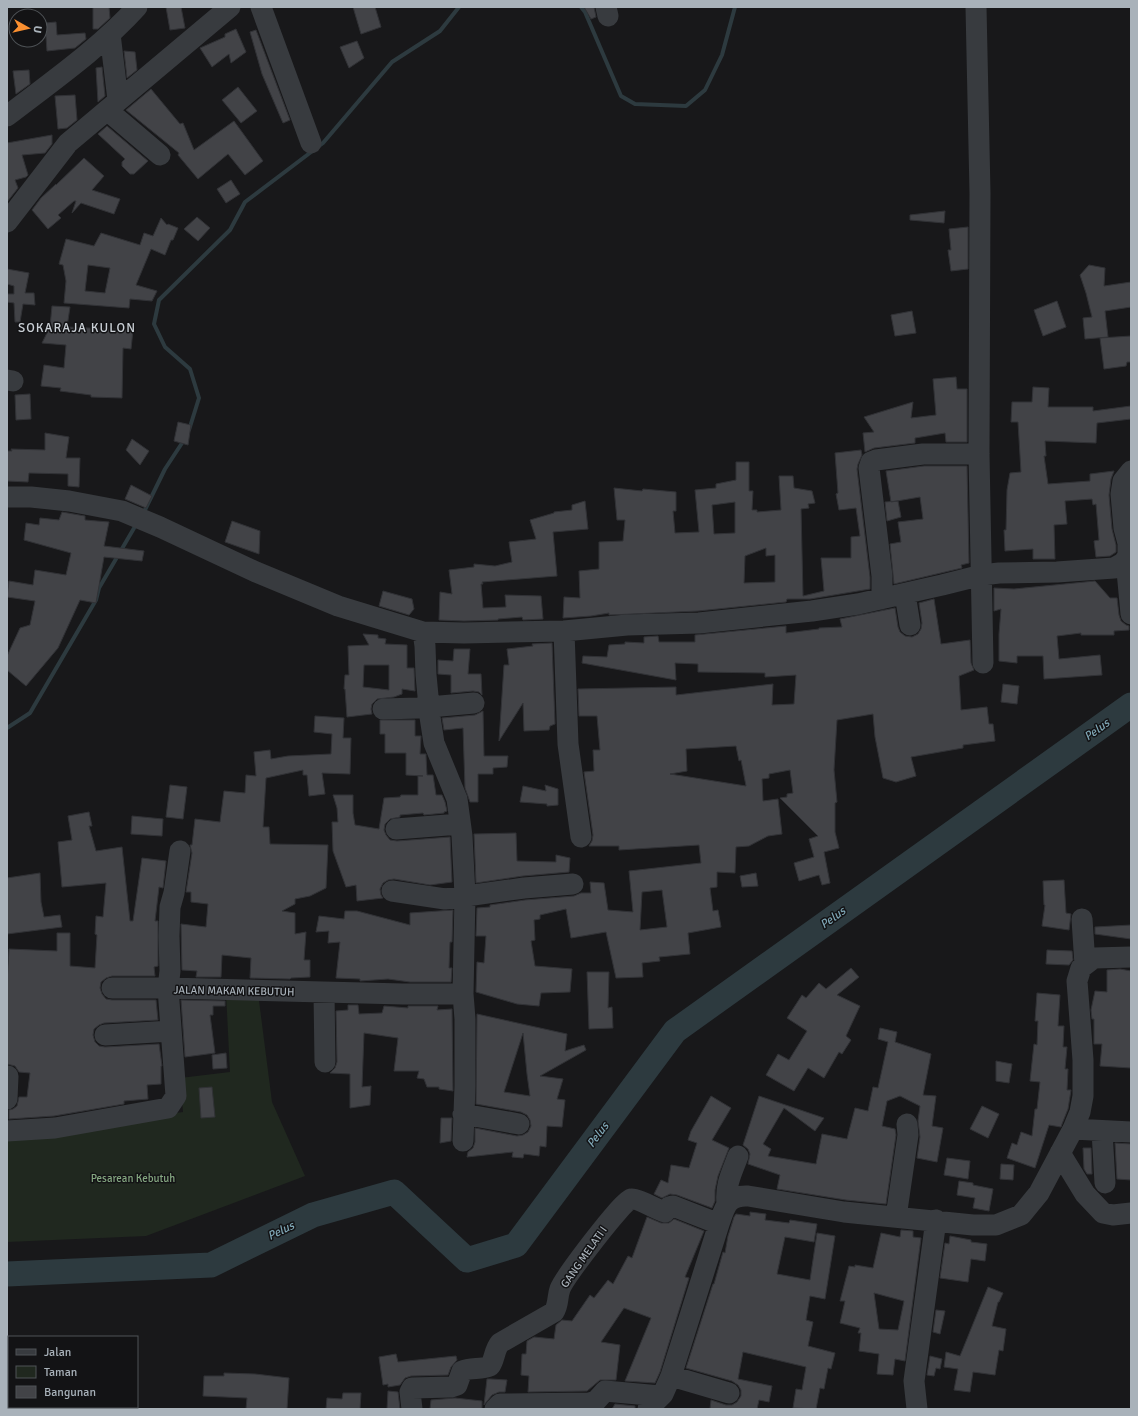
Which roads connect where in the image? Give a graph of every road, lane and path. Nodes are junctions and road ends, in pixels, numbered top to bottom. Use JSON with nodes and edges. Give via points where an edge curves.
{"nodes":[{"id":1,"x":230,"y":7,"type":"edge"},
{"id":2,"x":261,"y":7,"type":"edge"},
{"id":3,"x":976,"y":7,"type":"edge"},
{"id":4,"x":129,"y":11,"type":"edge"},
{"id":5,"x":110,"y":34,"type":"junction"},
{"id":6,"x":113,"y":105,"type":"junction"},
{"id":7,"x":7,"y":116,"type":"edge"},
{"id":8,"x":311,"y":143,"type":"dead end"},
{"id":9,"x":160,"y":155,"type":"dead end"},
{"id":10,"x":7,"y":222,"type":"edge"},
{"id":11,"x":979,"y":454,"type":"junction"},
{"id":12,"x":1131,"y":471,"type":"edge"},
{"id":13,"x":7,"y":497,"type":"edge"},
{"id":14,"x":1128,"y":558,"type":"edge"},
{"id":15,"x":982,"y":575,"type":"junction"},
{"id":16,"x":905,"y":594,"type":"junction"},
{"id":17,"x":882,"y":599,"type":"junction"},
{"id":18,"x":1131,"y":614,"type":"edge"},
{"id":19,"x":910,"y":625,"type":"dead end"},
{"id":20,"x":564,"y":631,"type":"junction"},
{"id":21,"x":423,"y":632,"type":"junction"},
{"id":22,"x":983,"y":663,"type":"dead end"},
{"id":23,"x":474,"y":703,"type":"dead end"},
{"id":24,"x":429,"y":706,"type":"junction"},
{"id":25,"x":383,"y":709,"type":"dead end"},
{"id":26,"x":460,"y":824,"type":"junction"},
{"id":27,"x":396,"y":829,"type":"dead end"},
{"id":28,"x":581,"y":837,"type":"dead end"},
{"id":29,"x":180,"y":851,"type":"dead end"},
{"id":30,"x":573,"y":884,"type":"dead end"},
{"id":31,"x":392,"y":891,"type":"dead end"},
{"id":32,"x":465,"y":895,"type":"junction"},
{"id":33,"x":1082,"y":919,"type":"dead end"},
{"id":34,"x":1131,"y":957,"type":"edge"},
{"id":35,"x":1085,"y":965,"type":"junction"},
{"id":36,"x":112,"y":988,"type":"dead end"},
{"id":37,"x":168,"y":988,"type":"junction"},
{"id":38,"x":324,"y":992,"type":"junction"},
{"id":39,"x":464,"y":994,"type":"junction"},
{"id":40,"x":171,"y":1031,"type":"junction"},
{"id":41,"x":105,"y":1035,"type":"dead end"},
{"id":42,"x":325,"y":1062,"type":"dead end"},
{"id":43,"x":8,"y":1076,"type":"edge"},
{"id":44,"x":7,"y":1099,"type":"edge"},
{"id":45,"x":463,"y":1114,"type":"junction"},
{"id":46,"x":519,"y":1124,"type":"dead end"},
{"id":47,"x":907,"y":1124,"type":"dead end"},
{"id":48,"x":1073,"y":1129,"type":"junction"},
{"id":49,"x":1102,"y":1131,"type":"junction"},
{"id":50,"x":7,"y":1132,"type":"edge"},
{"id":51,"x":1131,"y":1132,"type":"edge"},
{"id":52,"x":463,"y":1141,"type":"dead end"},
{"id":53,"x":1060,"y":1153,"type":"junction"},
{"id":54,"x":738,"y":1156,"type":"dead end"},
{"id":55,"x":1105,"y":1183,"type":"dead end"},
{"id":56,"x":727,"y":1202,"type":"junction"},
{"id":57,"x":1131,"y":1213,"type":"edge"},
{"id":58,"x":896,"y":1217,"type":"junction"},
{"id":59,"x":936,"y":1220,"type":"junction"},
{"id":60,"x":719,"y":1224,"type":"junction"},
{"id":61,"x":671,"y":1376,"type":"junction"},
{"id":62,"x":729,"y":1393,"type":"dead end"},
{"id":63,"x":411,"y":1400,"type":"edge"},
{"id":64,"x":655,"y":1404,"type":"edge"},
{"id":65,"x":495,"y":1409,"type":"edge"},
{"id":66,"x":917,"y":1409,"type":"edge"}],
"edges":[{"from":1,"to":6,"type":"street"},
{"from":2,"to":8,"type":"street"},
{"from":3,"to":11,"type":"street","via":[[980,193]]},
{"from":4,"to":5,"type":"street"},
{"from":5,"to":6,"type":"street"},
{"from":5,"to":7,"type":"street"},
{"from":6,"to":9,"type":"street"},
{"from":6,"to":10,"type":"street","via":[[68,142]]},
{"from":11,"to":15,"type":"street"},
{"from":11,"to":17,"type":"street","via":[[923,454],[871,462],[869,468],[882,576]]},
{"from":12,"to":14,"type":"street","via":[[1122,481],[1120,494]]},
{"from":13,"to":21,"type":"street","via":[[69,501],[122,511],[338,606]]},
{"from":14,"to":15,"type":"street","via":[[1114,568],[1098,570]]},
{"from":14,"to":18,"type":"street"},
{"from":15,"to":16,"type":"street"},
{"from":15,"to":22,"type":"street"},
{"from":16,"to":17,"type":"street"},
{"from":16,"to":19,"type":"street"},
{"from":17,"to":20,"type":"street","via":[[812,611],[699,623]]},
{"from":20,"to":21,"type":"street"},
{"from":20,"to":28,"type":"street","via":[[568,744]]},
{"from":21,"to":24,"type":"street"},
{"from":23,"to":24,"type":"street"},
{"from":24,"to":25,"type":"street"},
{"from":24,"to":26,"type":"street","via":[[434,743],[456,800]]},
{"from":26,"to":27,"type":"street"},
{"from":26,"to":32,"type":"street"},
{"from":29,"to":37,"type":"street","via":[[170,908]]},
{"from":30,"to":32,"type":"street"},
{"from":31,"to":32,"type":"street","via":[[445,899]]},
{"from":32,"to":39,"type":"street"},
{"from":33,"to":35,"type":"street"},
{"from":34,"to":35,"type":"street","via":[[1094,958]]},
{"from":35,"to":48,"type":"street","via":[[1081,968],[1077,981],[1083,1096]]},
{"from":36,"to":37,"type":"street"},
{"from":37,"to":38,"type":"street","name":"JALAN MAKAM KEBUTUH"},
{"from":37,"to":40,"type":"street","name":"JALAN MAKAM KEBUTUH"},
{"from":38,"to":39,"type":"street","name":"JALAN MAKAM KEBUTUH"},
{"from":38,"to":42,"type":"street"},
{"from":39,"to":45,"type":"street"},
{"from":40,"to":41,"type":"street"},
{"from":40,"to":50,"type":"street","name":"JALAN MAKAM KEBUTUH","via":[[176,1096],[168,1108],[55,1128]]},
{"from":43,"to":44,"type":"street"},
{"from":45,"to":46,"type":"street"},
{"from":45,"to":52,"type":"street"},
{"from":47,"to":58,"type":"street","via":[[908,1135]]},
{"from":48,"to":49,"type":"street"},
{"from":48,"to":53,"type":"street"},
{"from":49,"to":51,"type":"street"},
{"from":49,"to":55,"type":"street"},
{"from":53,"to":57,"type":"street","via":[[1085,1194],[1103,1213],[1113,1216]]},
{"from":53,"to":59,"type":"street","via":[[1038,1193],[1021,1215],[996,1225]]},
{"from":54,"to":56,"type":"street","via":[[727,1185]]},
{"from":56,"to":58,"type":"street","via":[[735,1197],[748,1196],[844,1212]]},
{"from":56,"to":60,"type":"street"},
{"from":58,"to":59,"type":"street"},
{"from":59,"to":66,"type":"street","via":[[914,1381]]},
{"from":60,"to":61,"type":"street"},
{"from":60,"to":63,"type":"street","name":"GANG MELATI I","via":[[673,1206],[665,1212],[635,1199],[628,1200],[618,1209],[570,1273],[560,1289],[554,1312],[500,1343],[495,1349],[490,1366],[462,1371],[457,1385],[451,1387],[412,1388]]},
{"from":61,"to":62,"type":"street"},
{"from":61,"to":64,"type":"street"},
{"from":64,"to":65,"type":"street","via":[[605,1391],[596,1401],[589,1403],[500,1404]]}]}
